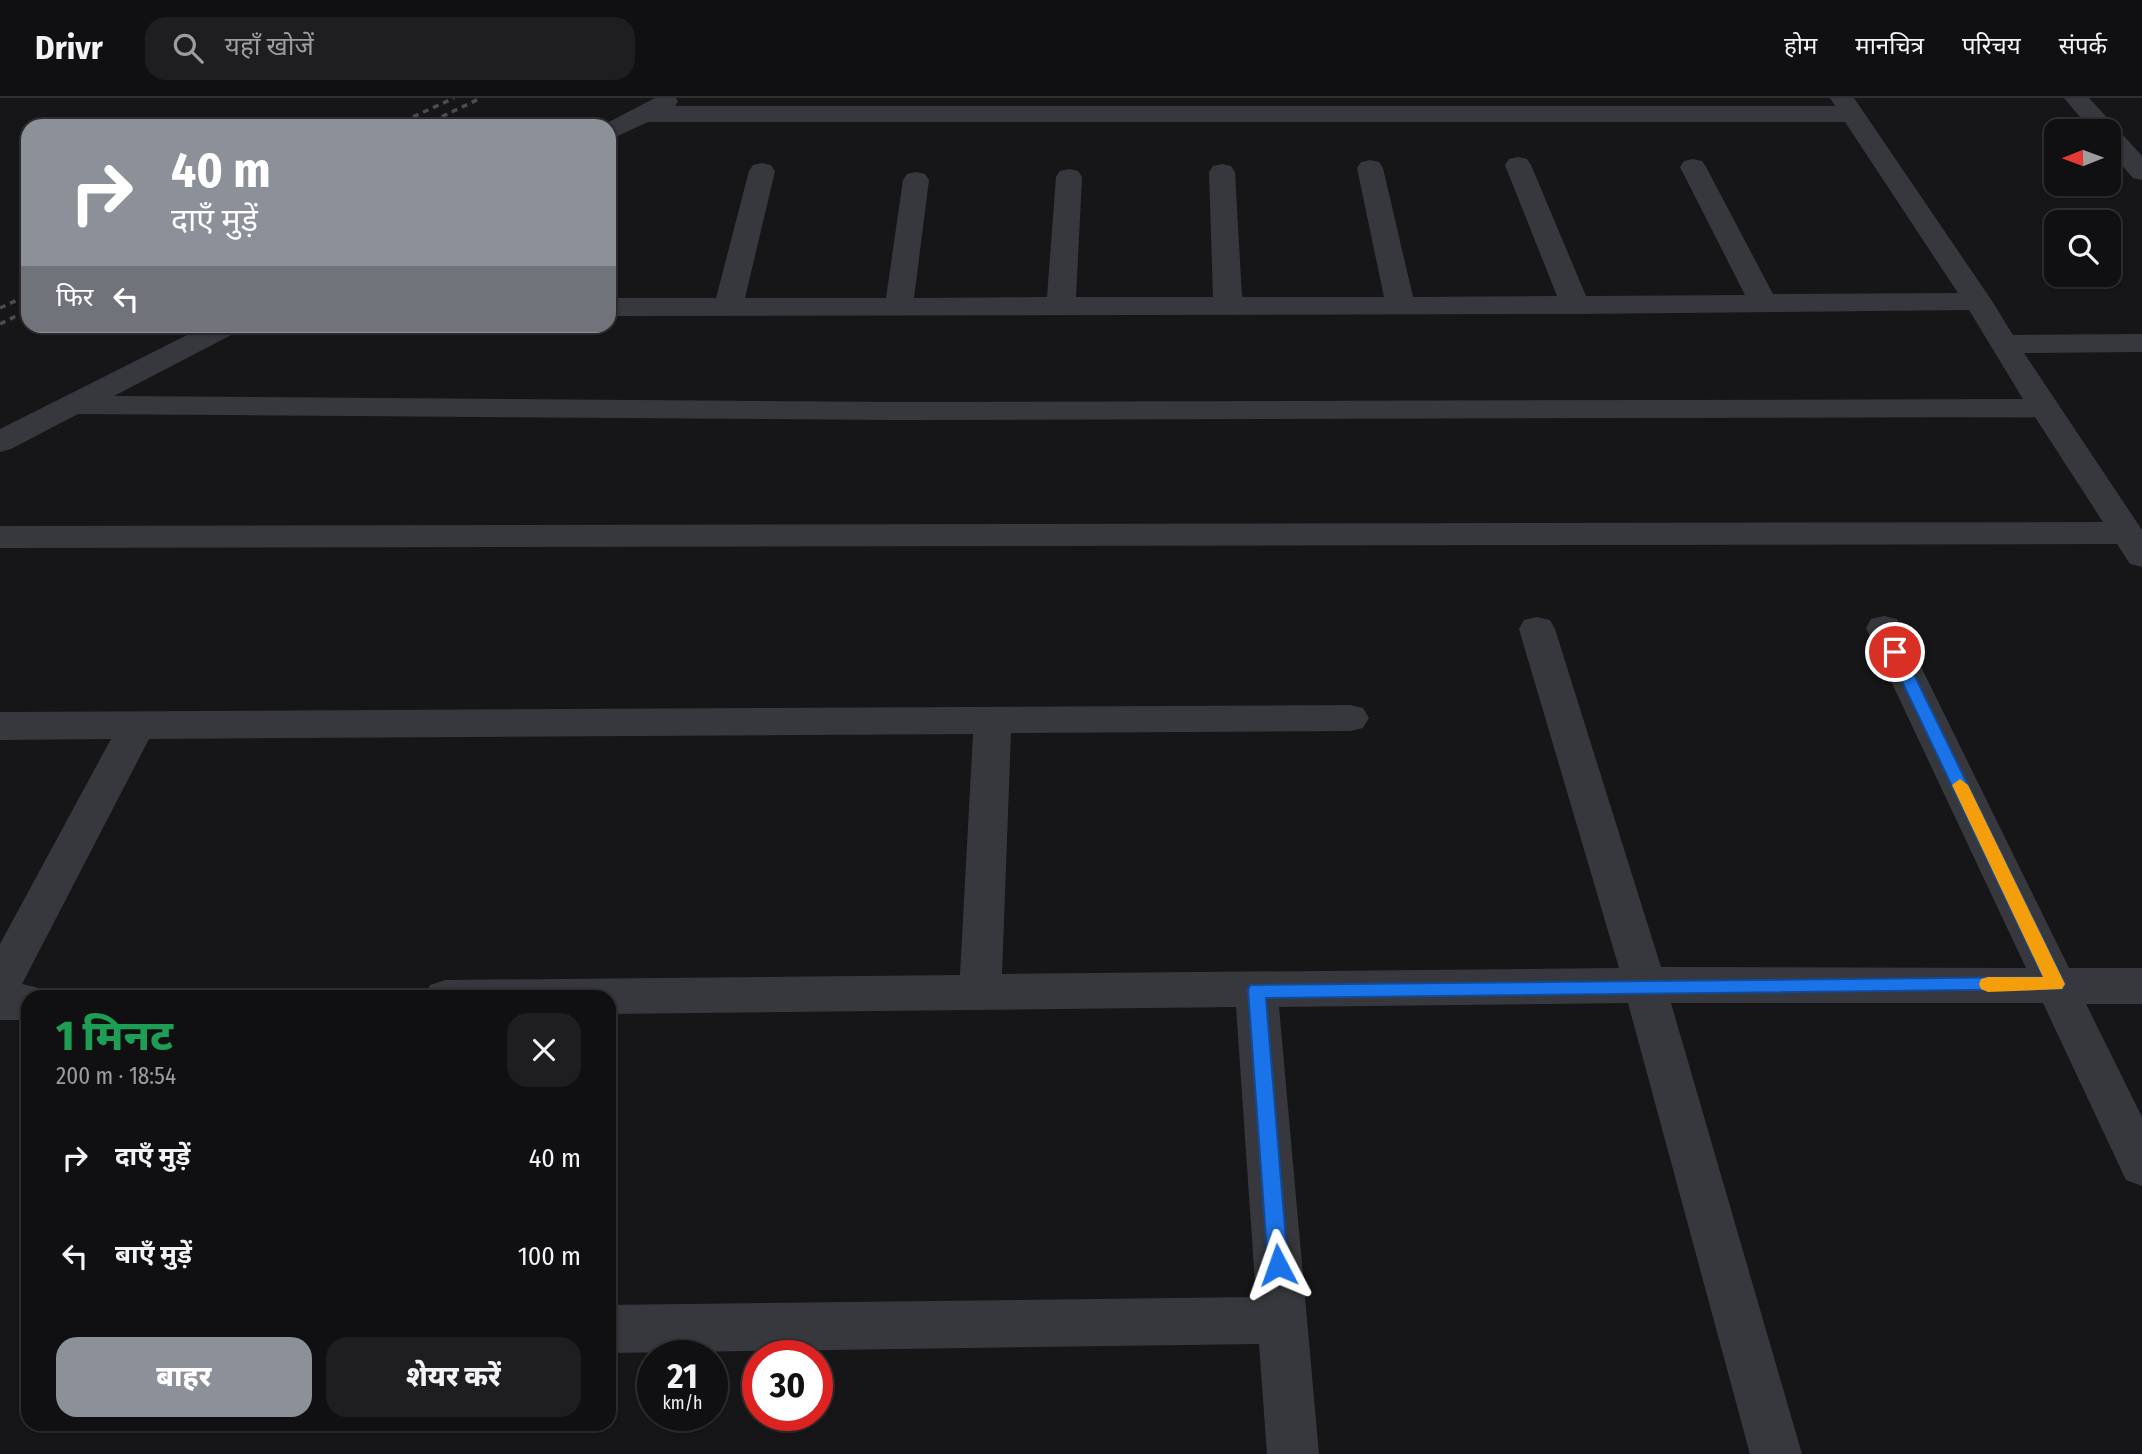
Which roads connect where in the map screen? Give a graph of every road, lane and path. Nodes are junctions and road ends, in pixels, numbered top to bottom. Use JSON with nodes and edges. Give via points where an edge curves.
{"nodes":[{"id":1,"x":674,"y":98,"type":"edge"},
{"id":2,"x":2076,"y":98,"type":"edge"},
{"id":3,"x":1650,"y":105,"type":"edge"},
{"id":4,"x":1495,"y":106,"type":"edge"},
{"id":5,"x":1847,"y":106,"type":"edge"},
{"id":6,"x":645,"y":114,"type":"junction"},
{"id":7,"x":2095,"y":119,"type":"edge"},
{"id":8,"x":616,"y":128,"type":"edge"},
{"id":9,"x":2121,"y":149,"type":"edge"},
{"id":10,"x":1518,"y":165,"type":"dead end"},
{"id":11,"x":1693,"y":167,"type":"dead end"},
{"id":12,"x":1370,"y":168,"type":"dead end"},
{"id":13,"x":762,"y":171,"type":"dead end"},
{"id":14,"x":1222,"y":172,"type":"dead end"},
{"id":15,"x":2142,"y":173,"type":"edge"},
{"id":16,"x":1069,"y":177,"type":"dead end"},
{"id":17,"x":916,"y":180,"type":"dead end"},
{"id":18,"x":1978,"y":301,"type":"junction"},
{"id":19,"x":1228,"y":304,"type":"junction"},
{"id":20,"x":1765,"y":304,"type":"junction"},
{"id":21,"x":899,"y":305,"type":"junction"},
{"id":22,"x":1400,"y":305,"type":"junction"},
{"id":23,"x":1575,"y":305,"type":"junction"},
{"id":24,"x":1061,"y":306,"type":"junction"},
{"id":25,"x":616,"y":307,"type":"edge"},
{"id":26,"x":728,"y":307,"type":"junction"},
{"id":27,"x":213,"y":333,"type":"edge"},
{"id":28,"x":2142,"y":343,"type":"edge"},
{"id":29,"x":2003,"y":344,"type":"junction"},
{"id":30,"x":74,"y":405,"type":"junction"},
{"id":31,"x":2044,"y":408,"type":"junction"},
{"id":32,"x":0,"y":442,"type":"edge"},
{"id":33,"x":0,"y":537,"type":"edge"},
{"id":34,"x":2135,"y":544,"type":"edge"},
{"id":35,"x":1884,"y":628,"type":"dead end"},
{"id":36,"x":1537,"y":629,"type":"dead end"},
{"id":37,"x":1350,"y":718,"type":"dead end"},
{"id":38,"x":993,"y":719,"type":"junction"},
{"id":39,"x":136,"y":725,"type":"junction"},
{"id":40,"x":0,"y":726,"type":"edge"},
{"id":41,"x":0,"y":984,"type":"edge"},
{"id":42,"x":2056,"y":984,"type":"junction"},
{"id":43,"x":1645,"y":985,"type":"junction"},
{"id":44,"x":2142,"y":986,"type":"edge"},
{"id":45,"x":1256,"y":990,"type":"junction"},
{"id":46,"x":980,"y":992,"type":"junction"},
{"id":47,"x":616,"y":996,"type":"edge"},
{"id":48,"x":0,"y":1002,"type":"edge"},
{"id":49,"x":21,"y":1002,"type":"edge"},
{"id":50,"x":2142,"y":1166,"type":"edge"},
{"id":51,"x":1283,"y":1320,"type":"junction"},
{"id":52,"x":616,"y":1329,"type":"edge"},
{"id":53,"x":1293,"y":1454,"type":"edge"},
{"id":54,"x":1776,"y":1454,"type":"edge"}],
"edges":[{"from":1,"to":6,"type":"street"},
{"from":2,"to":7,"type":"street"},
{"from":3,"to":4,"type":"street"},
{"from":3,"to":5,"type":"street"},
{"from":4,"to":6,"type":"street"},
{"from":5,"to":18,"type":"street"},
{"from":6,"to":8,"type":"street"},
{"from":9,"to":15,"type":"street"},
{"from":10,"to":23,"type":"street"},
{"from":11,"to":20,"type":"street"},
{"from":12,"to":22,"type":"street"},
{"from":13,"to":26,"type":"street"},
{"from":14,"to":19,"type":"street"},
{"from":16,"to":24,"type":"street"},
{"from":17,"to":21,"type":"street"},
{"from":18,"to":20,"type":"street"},
{"from":18,"to":29,"type":"street"},
{"from":19,"to":22,"type":"street"},
{"from":19,"to":24,"type":"street"},
{"from":20,"to":23,"type":"street"},
{"from":21,"to":24,"type":"street"},
{"from":21,"to":26,"type":"street"},
{"from":22,"to":23,"type":"street"},
{"from":25,"to":26,"type":"street"},
{"from":27,"to":30,"type":"street"},
{"from":28,"to":29,"type":"street"},
{"from":29,"to":31,"type":"street"},
{"from":30,"to":31,"type":"street","via":[[900,411]]},
{"from":30,"to":32,"type":"street"},
{"from":31,"to":34,"type":"street"},
{"from":33,"to":34,"type":"street"},
{"from":35,"to":42,"type":"street"},
{"from":36,"to":43,"type":"street"},
{"from":37,"to":38,"type":"street"},
{"from":38,"to":39,"type":"street"},
{"from":38,"to":46,"type":"street"},
{"from":39,"to":40,"type":"street"},
{"from":39,"to":41,"type":"street"},
{"from":42,"to":43,"type":"street"},
{"from":42,"to":44,"type":"street"},
{"from":42,"to":50,"type":"street"},
{"from":43,"to":45,"type":"street"},
{"from":43,"to":54,"type":"street"},
{"from":45,"to":46,"type":"street"},
{"from":45,"to":51,"type":"street"},
{"from":46,"to":47,"type":"street"},
{"from":48,"to":49,"type":"street"},
{"from":51,"to":52,"type":"street"},
{"from":51,"to":53,"type":"street"}]}
